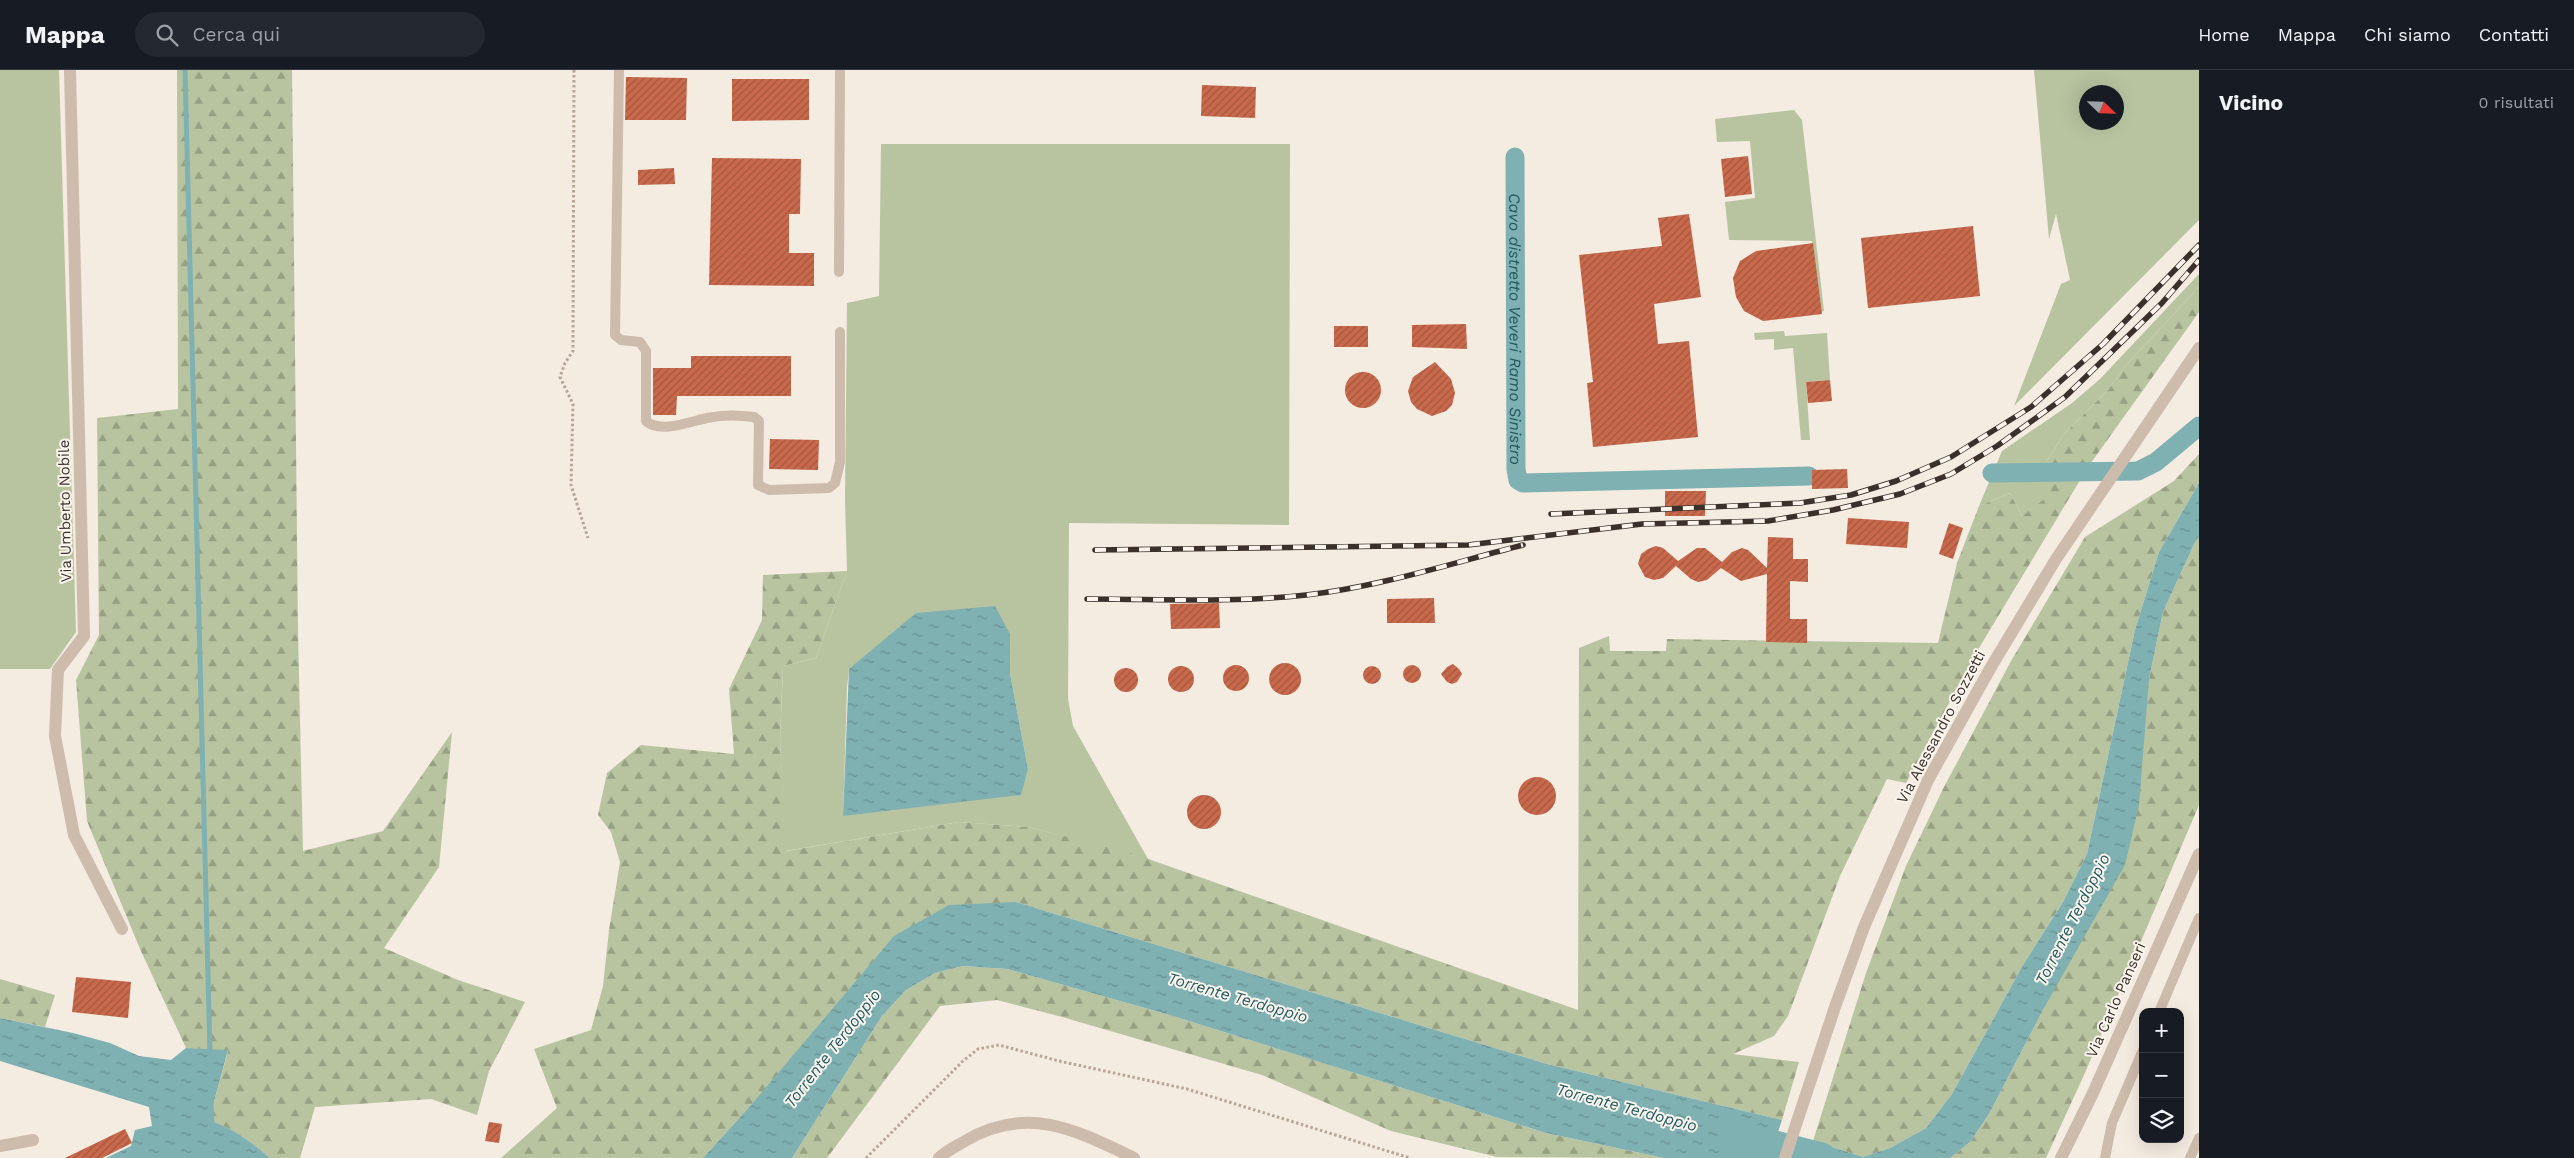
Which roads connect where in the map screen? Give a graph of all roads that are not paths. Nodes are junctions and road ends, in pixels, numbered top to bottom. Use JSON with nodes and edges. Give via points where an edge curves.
{"nodes":[{"id":1,"x":70,"y":70,"type":"edge"},
{"id":2,"x":619,"y":70,"type":"edge"},
{"id":3,"x":840,"y":70,"type":"edge"},
{"id":4,"x":839,"y":272,"type":"dead end"},
{"id":5,"x":840,"y":332,"type":"dead end"},
{"id":6,"x":2199,"y":348,"type":"edge"},
{"id":7,"x":2199,"y":854,"type":"edge"},
{"id":8,"x":2199,"y":918,"type":"edge"},
{"id":9,"x":122,"y":929,"type":"dead end"},
{"id":10,"x":2161,"y":1008,"type":"edge"},
{"id":11,"x":2142,"y":1053,"type":"edge"},
{"id":12,"x":2199,"y":1138,"type":"edge"},
{"id":13,"x":33,"y":1140,"type":"dead end"},
{"id":14,"x":0,"y":1146,"type":"edge"},
{"id":15,"x":940,"y":1158,"type":"edge"},
{"id":16,"x":1134,"y":1158,"type":"edge"},
{"id":17,"x":1785,"y":1158,"type":"edge"},
{"id":18,"x":2061,"y":1158,"type":"edge"},
{"id":19,"x":2105,"y":1158,"type":"edge"},
{"id":20,"x":2190,"y":1158,"type":"edge"}],
"edges":[{"from":1,"to":9,"type":"street","name":"Via Umberto Nobile","via":[[84,636],[58,670],[55,736],[74,835]]},
{"from":2,"to":5,"type":"lane","via":[[615,335],[621,340],[640,342],[646,350],[646,421],[656,426],[708,418],[754,417],[759,421],[758,485],[769,490],[829,488],[836,483],[840,462]]},
{"from":3,"to":4,"type":"lane"},
{"from":6,"to":17,"type":"street","name":"Via Alessandro Sozzetti","via":[[2051,567],[1928,780],[1864,927]]},
{"from":7,"to":18,"type":"street","name":"Via Carlo Panseri"},
{"from":8,"to":10,"type":"lane"},
{"from":11,"to":19,"type":"lane","via":[[2112,1123]]},
{"from":12,"to":20,"type":"lane"},
{"from":13,"to":14,"type":"street"},
{"from":15,"to":16,"type":"street","via":[[974,1136],[1007,1123],[1044,1124],[1078,1133]]}]}
